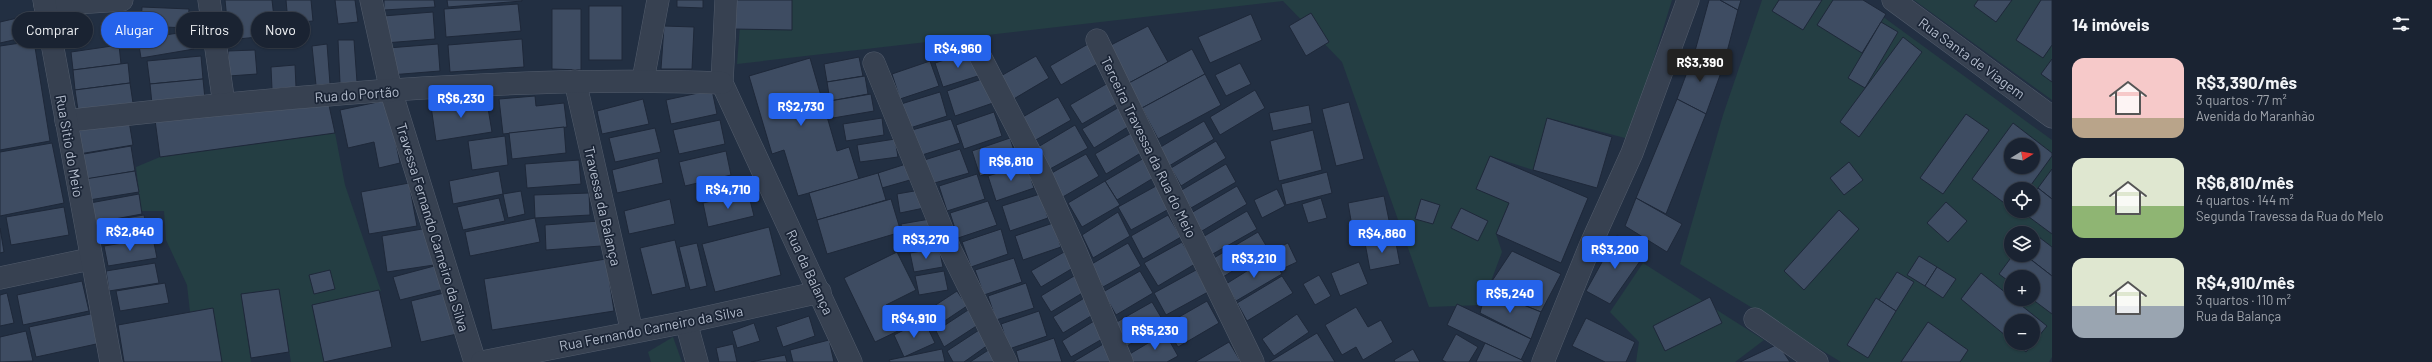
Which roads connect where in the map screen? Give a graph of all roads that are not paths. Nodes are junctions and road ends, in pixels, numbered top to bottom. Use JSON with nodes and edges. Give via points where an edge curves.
{"nodes":[{"id":1,"x":122,"y":0,"type":"edge"},
{"id":2,"x":209,"y":0,"type":"edge"},
{"id":3,"x":371,"y":0,"type":"edge"},
{"id":4,"x":658,"y":0,"type":"edge"},
{"id":5,"x":726,"y":0,"type":"edge"},
{"id":6,"x":1688,"y":0,"type":"edge"},
{"id":7,"x":1893,"y":0,"type":"edge"},
{"id":8,"x":44,"y":2,"type":"edge"},
{"id":9,"x":1097,"y":40,"type":"dead end"},
{"id":10,"x":979,"y":54,"type":"dead end"},
{"id":11,"x":874,"y":63,"type":"dead end"},
{"id":12,"x":643,"y":80,"type":"junction"},
{"id":13,"x":575,"y":81,"type":"junction"},
{"id":14,"x":722,"y":83,"type":"junction"},
{"id":15,"x":391,"y":91,"type":"junction"},
{"id":16,"x":224,"y":104,"type":"junction"},
{"id":17,"x":2052,"y":116,"type":"edge"},
{"id":18,"x":66,"y":121,"type":"junction"},
{"id":19,"x":90,"y":259,"type":"junction"},
{"id":20,"x":0,"y":278,"type":"edge"},
{"id":21,"x":820,"y":292,"type":"junction"},
{"id":22,"x":1755,"y":319,"type":"dead end"},
{"id":23,"x":686,"y":322,"type":"junction"},
{"id":24,"x":632,"y":332,"type":"junction"},
{"id":25,"x":111,"y":362,"type":"edge"},
{"id":26,"x":475,"y":362,"type":"edge"},
{"id":27,"x":482,"y":362,"type":"edge"},
{"id":28,"x":697,"y":362,"type":"edge"},
{"id":29,"x":851,"y":362,"type":"edge"},
{"id":30,"x":1006,"y":362,"type":"edge"},
{"id":31,"x":1122,"y":362,"type":"edge"},
{"id":32,"x":1253,"y":362,"type":"edge"},
{"id":33,"x":1543,"y":362,"type":"edge"},
{"id":34,"x":1818,"y":362,"type":"edge"}],
"edges":[{"from":1,"to":8,"type":"street"},
{"from":2,"to":16,"type":"street"},
{"from":3,"to":15,"type":"street","name":"Travessa Fernando Carneiro da Silva"},
{"from":4,"to":12,"type":"street"},
{"from":5,"to":14,"type":"street","name":"Rua da Balança"},
{"from":6,"to":33,"type":"street","via":[[1632,153],[1590,246]]},
{"from":7,"to":17,"type":"street","name":"Rua Santa de Viagem"},
{"from":8,"to":18,"type":"street","name":"Rua Sitio do Meio"},
{"from":9,"to":32,"type":"street","name":"Terceira Travessa da Rua do Meio"},
{"from":10,"to":31,"type":"street","via":[[1046,187]]},
{"from":11,"to":30,"type":"street","via":[[950,249]]},
{"from":12,"to":13,"type":"street","name":"Rua do Portão"},
{"from":12,"to":14,"type":"street","name":"Rua do Portão"},
{"from":13,"to":15,"type":"street","name":"Rua do Portão"},
{"from":13,"to":24,"type":"street","name":"Travessa da Balança"},
{"from":14,"to":21,"type":"street","name":"Rua da Balança"},
{"from":15,"to":16,"type":"street","name":"Rua do Portão"},
{"from":15,"to":26,"type":"street","name":"Travessa Fernando Carneiro da Silva"},
{"from":16,"to":18,"type":"street","name":"Rua do Portão"},
{"from":18,"to":19,"type":"street","name":"Rua Sitio do Meio"},
{"from":19,"to":20,"type":"street"},
{"from":19,"to":25,"type":"street","name":"Rua Sitio do Meio"},
{"from":21,"to":23,"type":"street","name":"Rua Fernando Carneiro da Silva"},
{"from":21,"to":29,"type":"street","name":"Rua da Balança"},
{"from":22,"to":34,"type":"street"},
{"from":23,"to":24,"type":"street","name":"Rua Fernando Carneiro da Silva"},
{"from":23,"to":28,"type":"street"},
{"from":24,"to":27,"type":"street","name":"Rua Fernando Carneiro da Silva"}]}
